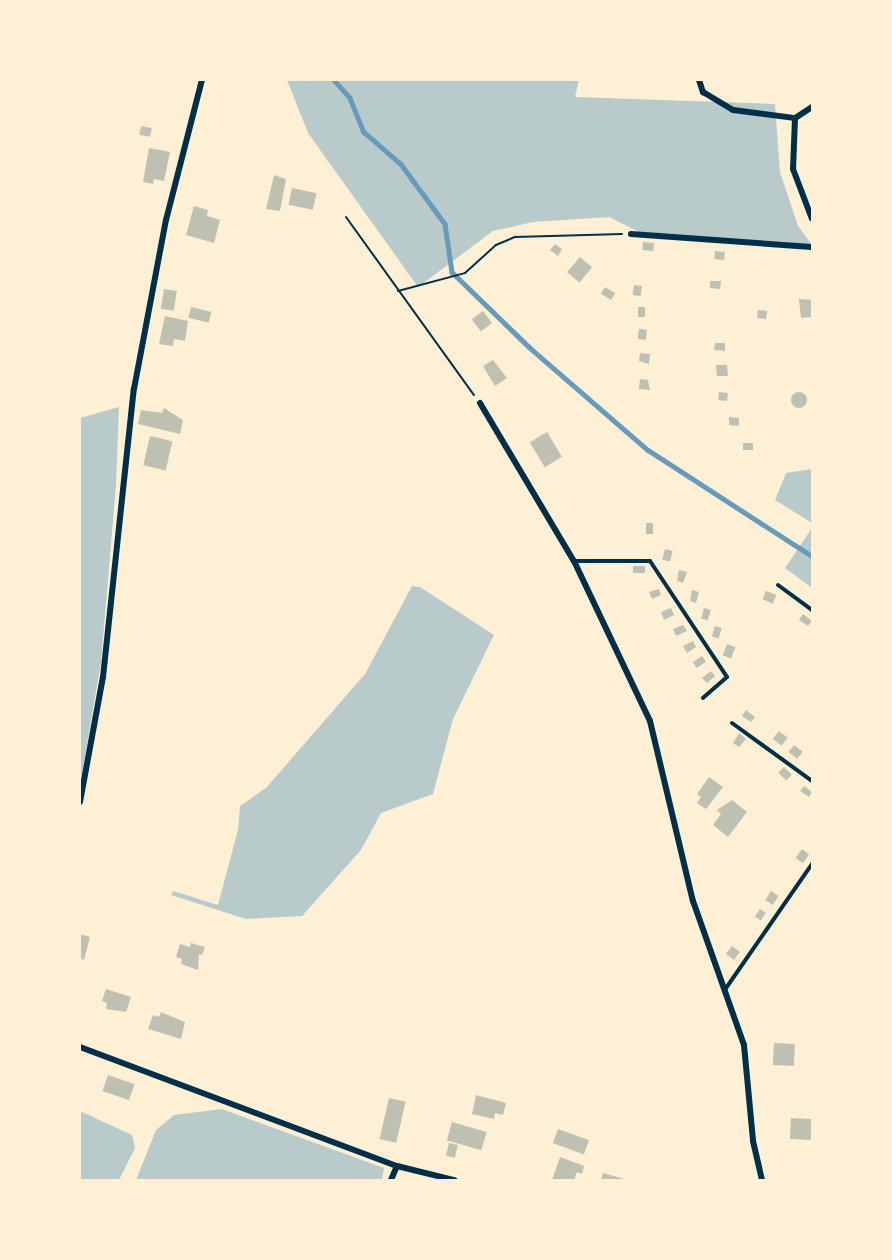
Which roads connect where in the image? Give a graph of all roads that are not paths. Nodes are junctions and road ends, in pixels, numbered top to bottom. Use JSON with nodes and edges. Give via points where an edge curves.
{"nodes":[{"id":1,"x":202,"y":80,"type":"edge"},
{"id":2,"x":699,"y":80,"type":"edge"},
{"id":3,"x":813,"y":107,"type":"edge"},
{"id":4,"x":795,"y":118,"type":"junction"},
{"id":5,"x":813,"y":219,"type":"edge"},
{"id":6,"x":631,"y":234,"type":"road end"},
{"id":7,"x":813,"y":247,"type":"edge"},
{"id":8,"x":480,"y":403,"type":"road end"},
{"id":9,"x":574,"y":561,"type":"junction"},
{"id":10,"x":778,"y":585,"type":"dead end"},
{"id":11,"x":813,"y":610,"type":"edge"},
{"id":12,"x":703,"y":698,"type":"dead end"},
{"id":13,"x":732,"y":723,"type":"dead end"},
{"id":14,"x":813,"y":781,"type":"edge"},
{"id":15,"x":80,"y":802,"type":"edge"},
{"id":16,"x":813,"y":864,"type":"edge"},
{"id":17,"x":724,"y":991,"type":"junction"},
{"id":18,"x":80,"y":1047,"type":"edge"},
{"id":19,"x":397,"y":1166,"type":"junction"},
{"id":20,"x":391,"y":1180,"type":"edge"},
{"id":21,"x":454,"y":1180,"type":"edge"},
{"id":22,"x":762,"y":1180,"type":"edge"}],
"edges":[{"from":1,"to":15,"type":"street","via":[[166,220],[134,389],[103,677]]},
{"from":2,"to":4,"type":"street","via":[[704,92],[733,110]]},
{"from":3,"to":4,"type":"street"},
{"from":4,"to":5,"type":"street","via":[[793,169]]},
{"from":6,"to":7,"type":"street"},
{"from":8,"to":9,"type":"street"},
{"from":9,"to":12,"type":"lane","via":[[650,561],[727,677]]},
{"from":9,"to":17,"type":"street","via":[[650,721],[693,901]]},
{"from":10,"to":11,"type":"lane"},
{"from":13,"to":14,"type":"lane"},
{"from":16,"to":17,"type":"lane"},
{"from":17,"to":22,"type":"street","via":[[744,1045],[753,1141]]},
{"from":18,"to":19,"type":"street"},
{"from":19,"to":20,"type":"street"},
{"from":19,"to":21,"type":"street"}]}
